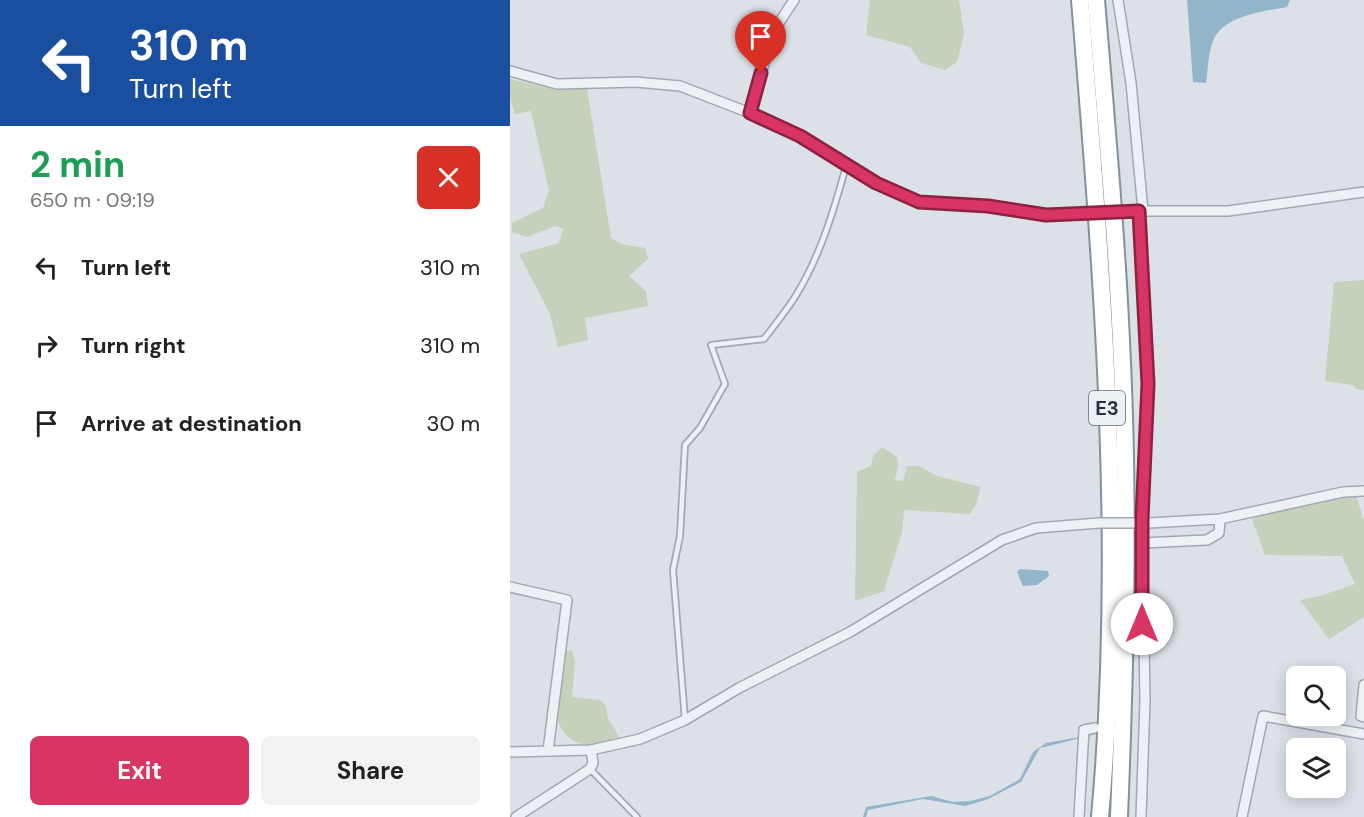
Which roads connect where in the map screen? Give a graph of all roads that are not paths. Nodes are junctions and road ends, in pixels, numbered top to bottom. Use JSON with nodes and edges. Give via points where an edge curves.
{"nodes":[{"id":1,"x":794,"y":0,"type":"edge"},
{"id":2,"x":1080,"y":0,"type":"edge"},
{"id":3,"x":1096,"y":0,"type":"edge"},
{"id":4,"x":1118,"y":0,"type":"edge"},
{"id":5,"x":510,"y":71,"type":"edge"},
{"id":6,"x":750,"y":113,"type":"junction"},
{"id":7,"x":846,"y":166,"type":"junction"},
{"id":8,"x":1364,"y":192,"type":"edge"},
{"id":9,"x":1141,"y":211,"type":"junction"},
{"id":10,"x":1364,"y":491,"type":"edge"},
{"id":11,"x":1220,"y":519,"type":"junction"},
{"id":12,"x":1142,"y":543,"type":"junction"},
{"id":13,"x":510,"y":587,"type":"edge"},
{"id":14,"x":1364,"y":685,"type":"edge"},
{"id":15,"x":1364,"y":717,"type":"edge"},
{"id":16,"x":1144,"y":718,"type":"junction"},
{"id":17,"x":685,"y":720,"type":"junction"},
{"id":18,"x":1133,"y":721,"type":"dead end"},
{"id":19,"x":1095,"y":728,"type":"dead end"},
{"id":20,"x":1364,"y":734,"type":"edge"},
{"id":21,"x":591,"y":750,"type":"junction"},
{"id":22,"x":548,"y":751,"type":"junction"},
{"id":23,"x":510,"y":752,"type":"edge"},
{"id":24,"x":590,"y":769,"type":"junction"},
{"id":25,"x":516,"y":817,"type":"edge"},
{"id":26,"x":637,"y":817,"type":"edge"},
{"id":27,"x":1079,"y":817,"type":"edge"},
{"id":28,"x":1100,"y":817,"type":"edge"},
{"id":29,"x":1119,"y":817,"type":"edge"},
{"id":30,"x":1141,"y":817,"type":"edge"},
{"id":31,"x":1242,"y":817,"type":"edge"}],
"edges":[{"from":1,"to":6,"type":"street","via":[[773,32]]},
{"from":2,"to":28,"type":"highway","number":"E3","via":[[1105,332],[1110,523],[1105,764]]},
{"from":3,"to":29,"type":"highway","number":"E3","via":[[1122,363],[1126,595]]},
{"from":4,"to":9,"type":"street","via":[[1131,83]]},
{"from":5,"to":6,"type":"street","via":[[556,84],[636,82],[680,86]]},
{"from":6,"to":7,"type":"street","via":[[800,136]]},
{"from":7,"to":9,"type":"street","bridge":true,"via":[[919,202],[988,206],[1046,215]]},
{"from":7,"to":17,"type":"lane","via":[[822,241],[795,296],[764,339],[711,345],[725,384],[685,446],[680,536],[673,570]]},
{"from":8,"to":9,"type":"street","via":[[1228,211]]},
{"from":9,"to":12,"type":"street","via":[[1148,384]]},
{"from":10,"to":11,"type":"street","via":[[1343,492]]},
{"from":11,"to":12,"type":"street","via":[[1219,533],[1207,540]]},
{"from":11,"to":17,"type":"street","bridge":true,"via":[[1036,528],[1002,540],[850,632]]},
{"from":12,"to":16,"type":"street"},
{"from":13,"to":22,"type":"street","via":[[567,600]]},
{"from":14,"to":15,"type":"street","via":[[1360,706]]},
{"from":16,"to":18,"type":"street"},
{"from":16,"to":30,"type":"street"},
{"from":17,"to":21,"type":"street","via":[[640,739]]},
{"from":19,"to":27,"type":"street","via":[[1084,730]]},
{"from":20,"to":31,"type":"street","via":[[1263,716]]},
{"from":21,"to":22,"type":"street"},
{"from":21,"to":24,"type":"street"},
{"from":22,"to":23,"type":"street"},
{"from":24,"to":25,"type":"street"},
{"from":24,"to":26,"type":"lane"}]}
